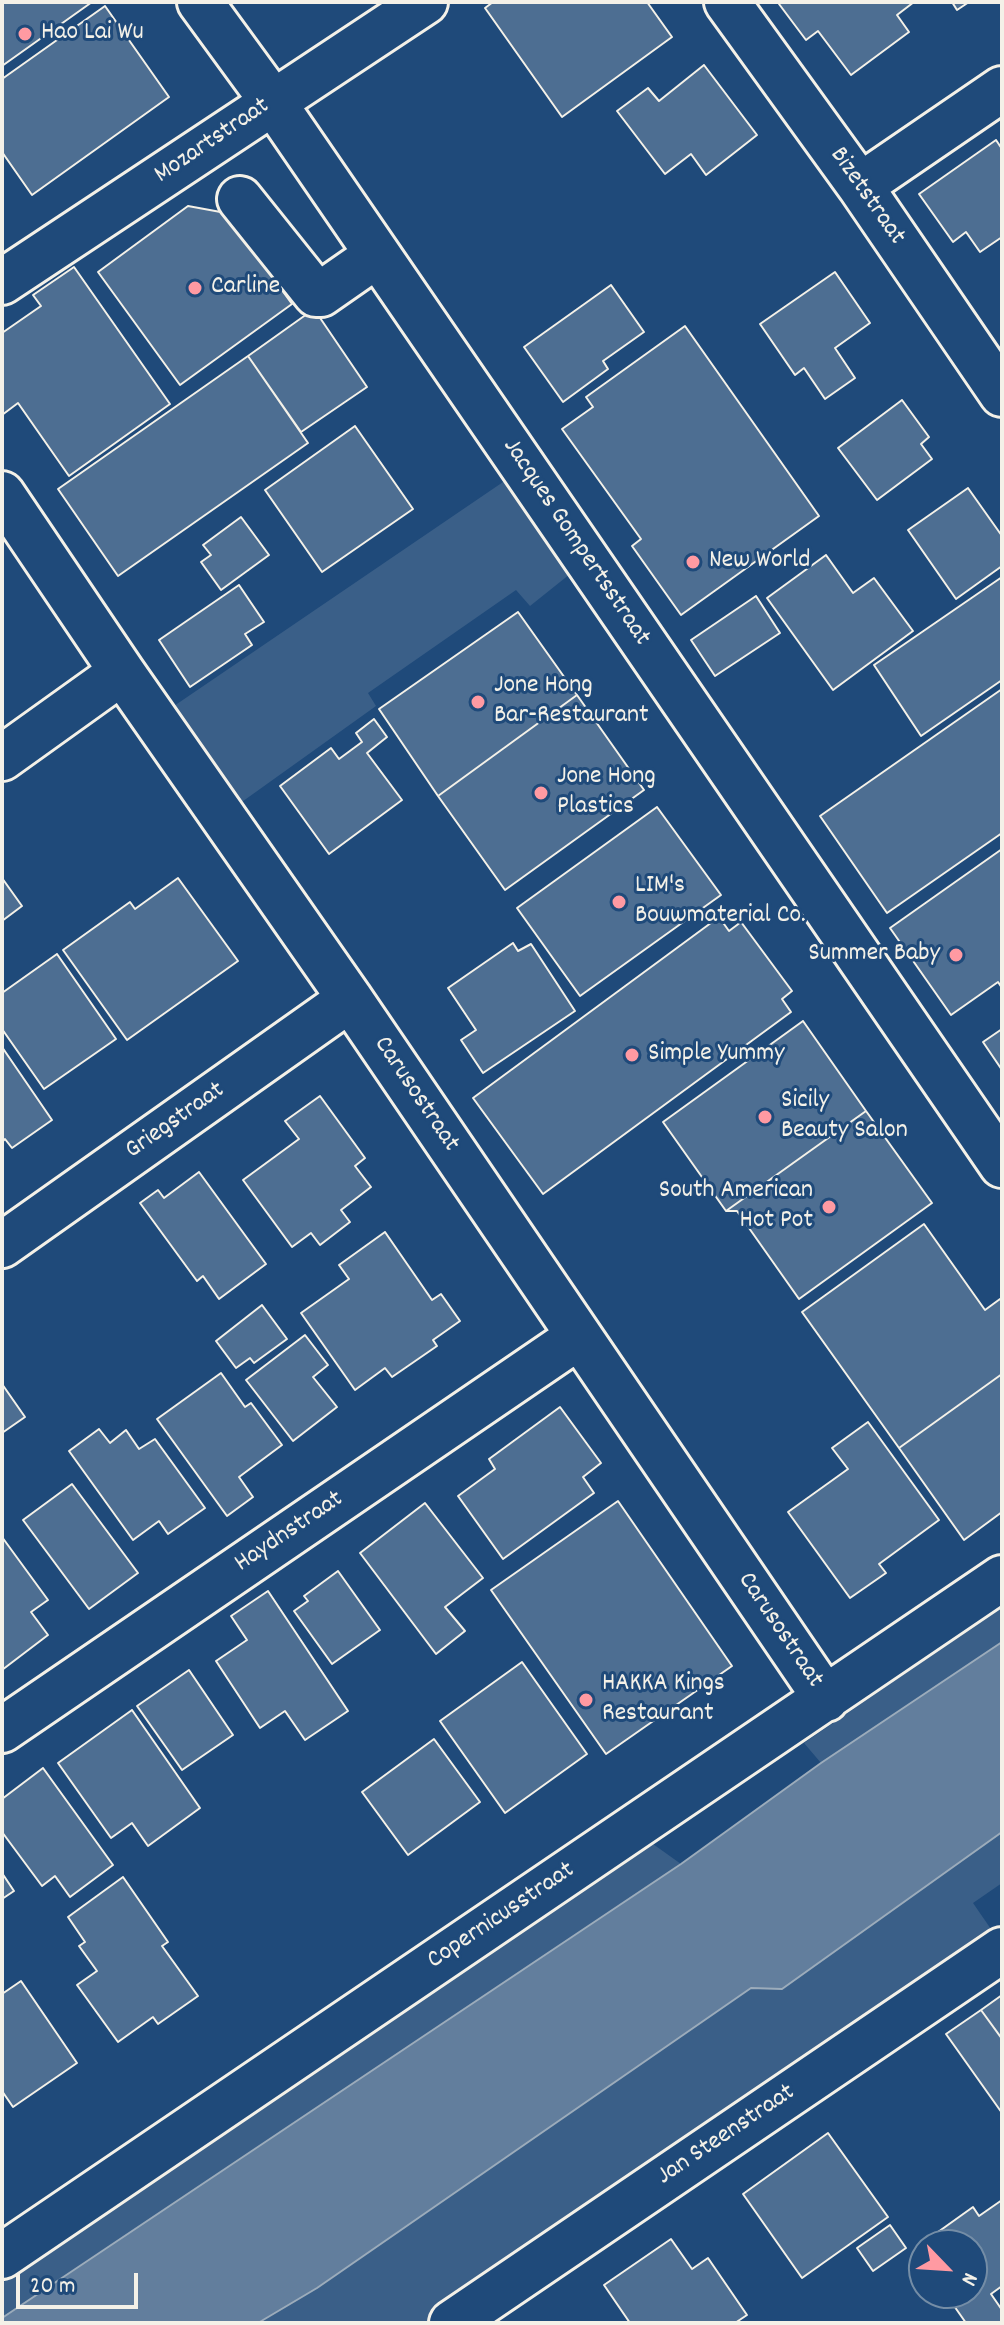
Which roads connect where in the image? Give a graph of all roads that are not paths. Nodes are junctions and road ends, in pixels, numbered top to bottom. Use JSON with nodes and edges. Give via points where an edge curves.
{"nodes":[{"id":1,"x":200,"y":2,"type":"edge"},
{"id":2,"x":425,"y":2,"type":"edge"},
{"id":3,"x":727,"y":2,"type":"edge"},
{"id":4,"x":1002,"y":89,"type":"edge"},
{"id":5,"x":273,"y":102,"type":"junction"},
{"id":6,"x":860,"y":186,"type":"junction"},
{"id":7,"x":240,"y":199,"type":"dead end"},
{"id":8,"x":377,"y":255,"type":"junction"},
{"id":9,"x":2,"y":282,"type":"edge"},
{"id":10,"x":1002,"y":394,"type":"edge"},
{"id":11,"x":2,"y":494,"type":"edge"},
{"id":12,"x":122,"y":672,"type":"junction"},
{"id":13,"x":2,"y":758,"type":"edge"},
{"id":14,"x":350,"y":999,"type":"junction"},
{"id":15,"x":1002,"y":1165,"type":"edge"},
{"id":16,"x":2,"y":1245,"type":"edge"},
{"id":17,"x":578,"y":1337,"type":"junction"},
{"id":18,"x":1002,"y":1578,"type":"edge"},
{"id":19,"x":826,"y":1699,"type":"junction"},
{"id":20,"x":2,"y":1730,"type":"edge"},
{"id":21,"x":1002,"y":1950,"type":"edge"},
{"id":22,"x":2,"y":2256,"type":"edge"},
{"id":23,"x":452,"y":2323,"type":"edge"}],
"edges":[{"from":1,"to":5,"type":"street","name":"Jacques Gompertsstraat"},
{"from":2,"to":5,"type":"street","name":"Mozartstraat"},
{"from":3,"to":6,"type":"street","name":"Bizetstraat"},
{"from":4,"to":6,"type":"street"},
{"from":5,"to":8,"type":"street","name":"Jacques Gompertsstraat"},
{"from":5,"to":9,"type":"street","name":"Mozartstraat"},
{"from":6,"to":10,"type":"street","name":"Bizetstraat"},
{"from":7,"to":8,"type":"street","via":[[316,294]]},
{"from":8,"to":15,"type":"street","name":"Jacques Gompertsstraat"},
{"from":11,"to":12,"type":"street","name":"Carusostraat"},
{"from":12,"to":13,"type":"street"},
{"from":12,"to":14,"type":"street","name":"Carusostraat"},
{"from":14,"to":16,"type":"street","name":"Griegstraat"},
{"from":14,"to":17,"type":"street","name":"Carusostraat"},
{"from":17,"to":19,"type":"street","name":"Carusostraat"},
{"from":17,"to":20,"type":"street","name":"Haydnstraat"},
{"from":18,"to":19,"type":"street","name":"Copernicusstraat"},
{"from":19,"to":22,"type":"street","name":"Copernicusstraat"},
{"from":21,"to":23,"type":"street","name":"Jan Steenstraat"}]}
